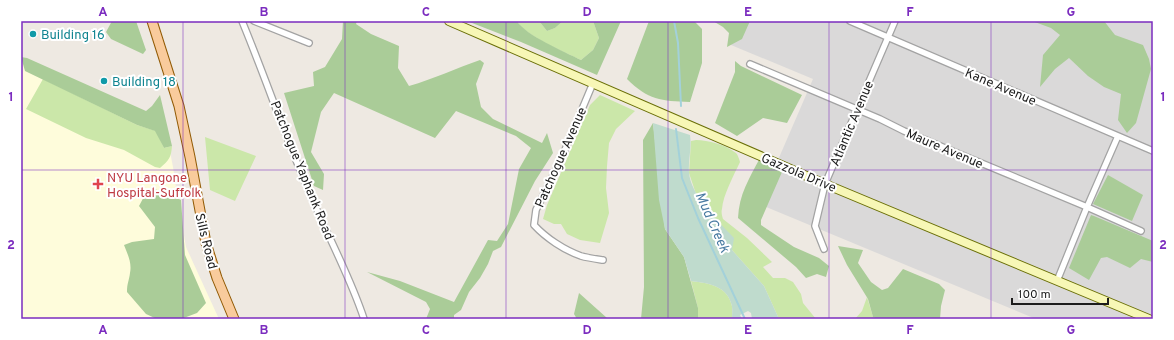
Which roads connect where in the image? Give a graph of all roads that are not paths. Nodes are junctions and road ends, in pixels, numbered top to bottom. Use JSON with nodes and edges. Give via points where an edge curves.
{"nodes":[{"id":1,"x":152,"y":21,"type":"edge"},
{"id":2,"x":242,"y":21,"type":"edge"},
{"id":3,"x":254,"y":21,"type":"edge"},
{"id":4,"x":450,"y":21,"type":"edge"},
{"id":5,"x":850,"y":21,"type":"edge"},
{"id":6,"x":895,"y":21,"type":"edge"},
{"id":7,"x":888,"y":37,"type":"junction"},
{"id":8,"x":309,"y":43,"type":"dead end"},
{"id":9,"x":750,"y":64,"type":"dead end"},
{"id":10,"x":593,"y":83,"type":"junction"},
{"id":11,"x":857,"y":110,"type":"junction"},
{"id":12,"x":1118,"y":136,"type":"junction"},
{"id":13,"x":1153,"y":151,"type":"edge"},
{"id":14,"x":825,"y":184,"type":"junction"},
{"id":15,"x":1087,"y":207,"type":"junction"},
{"id":16,"x":1141,"y":231,"type":"dead end"},
{"id":17,"x":824,"y":249,"type":"dead end"},
{"id":18,"x":603,"y":260,"type":"dead end"},
{"id":19,"x":1057,"y":281,"type":"junction"},
{"id":20,"x":234,"y":319,"type":"edge"},
{"id":21,"x":364,"y":319,"type":"edge"},
{"id":22,"x":1150,"y":319,"type":"edge"}],
"edges":[{"from":1,"to":20,"type":"main road","name":"Sills Road","via":[[179,106],[206,243]]},
{"from":2,"to":21,"type":"street","name":"Patchogue Yaphank Road","via":[[297,164],[345,270]]},
{"from":3,"to":8,"type":"street"},
{"from":4,"to":10,"type":"street","name":"Gazzola Drive"},
{"from":5,"to":7,"type":"street","name":"Kane Avenue"},
{"from":6,"to":7,"type":"street","name":"Atlantic Avenue"},
{"from":7,"to":11,"type":"street","name":"Atlantic Avenue"},
{"from":7,"to":12,"type":"street","name":"Kane Avenue"},
{"from":9,"to":11,"type":"street","name":"Maure Avenue"},
{"from":10,"to":14,"type":"street","name":"Gazzola Drive"},
{"from":10,"to":18,"type":"street","name":"Patchogue Avenue","via":[[562,157],[536,210],[534,225],[543,235],[567,249],[581,256]]},
{"from":11,"to":14,"type":"street","name":"Atlantic Avenue"},
{"from":11,"to":15,"type":"street","name":"Maure Avenue"},
{"from":12,"to":13,"type":"street","name":"Kane Avenue"},
{"from":12,"to":15,"type":"street"},
{"from":14,"to":17,"type":"street","name":"Atlantic Avenue","via":[[815,226]]},
{"from":14,"to":19,"type":"street","name":"Gazzola Drive"},
{"from":15,"to":16,"type":"street","name":"Maure Avenue"},
{"from":15,"to":19,"type":"street"},
{"from":19,"to":22,"type":"street","name":"Gazzola Drive"}]}
